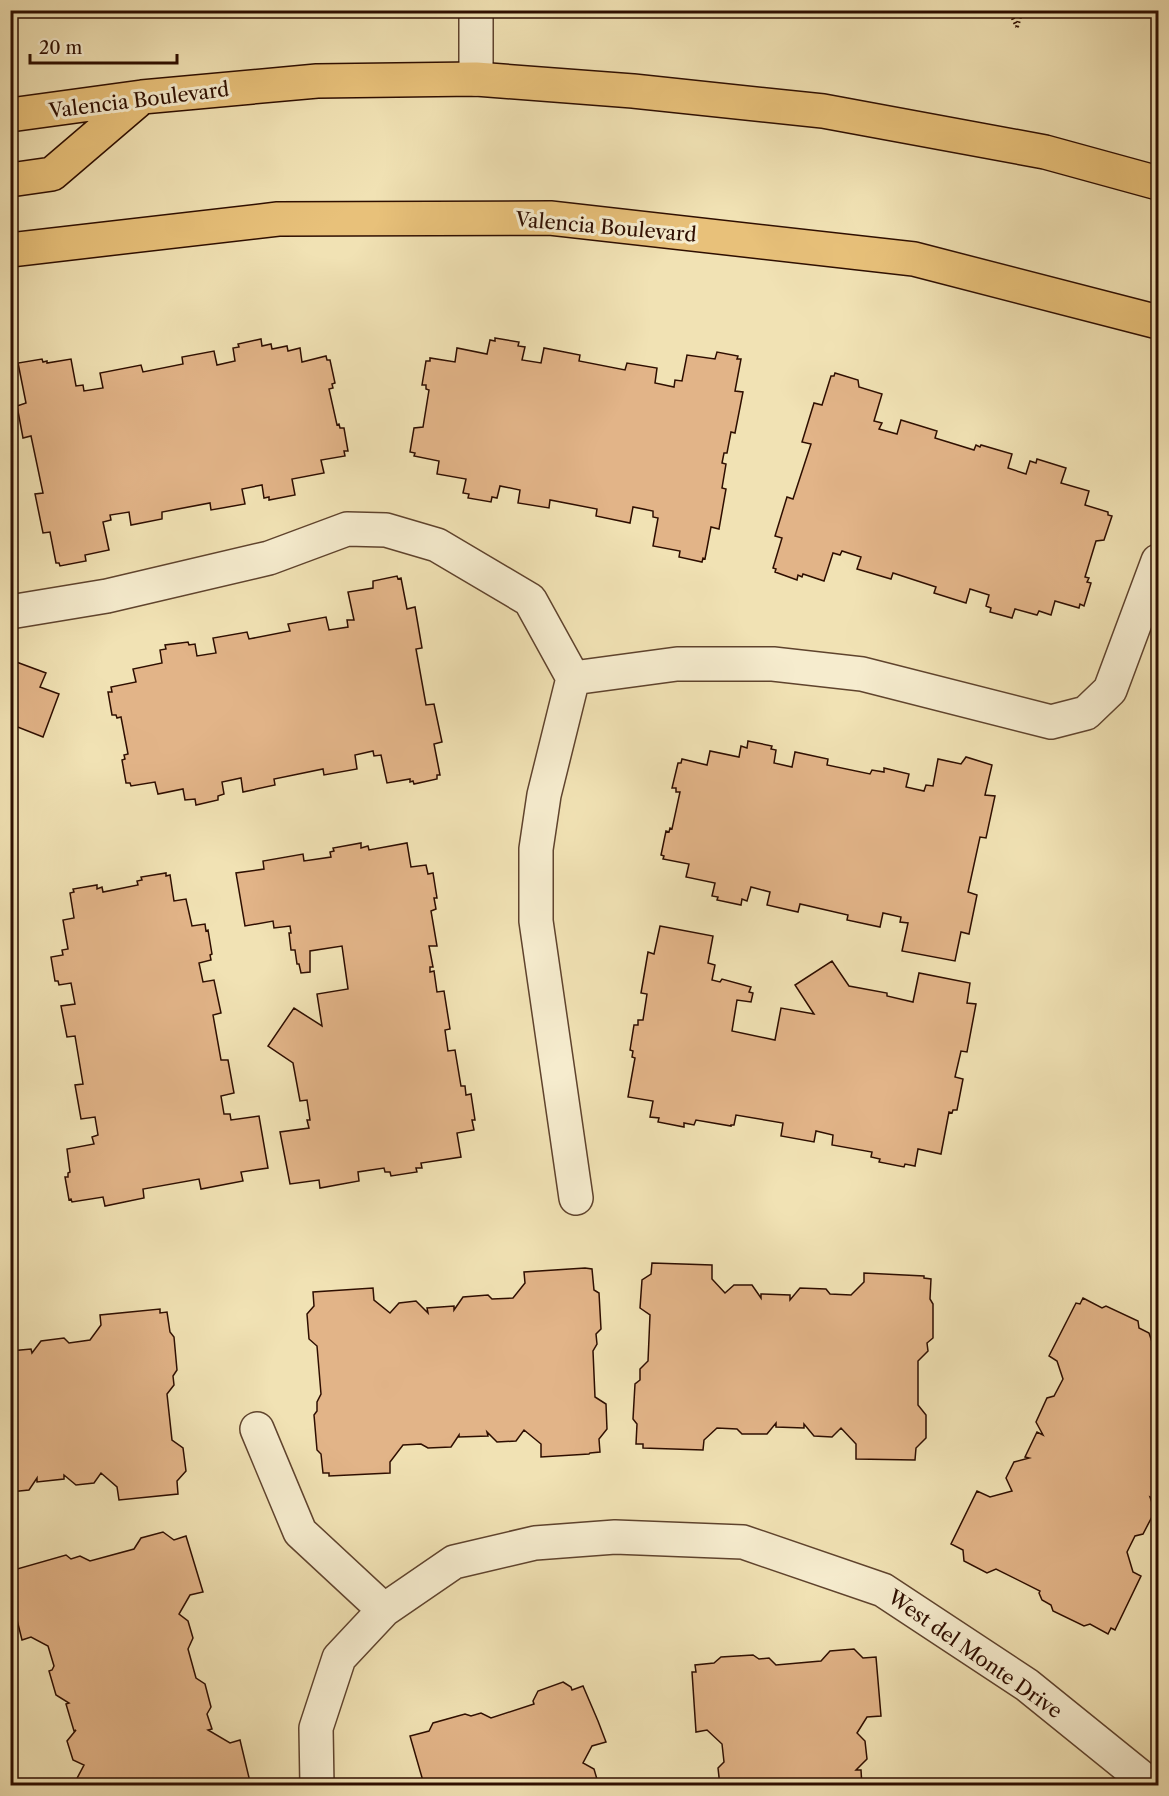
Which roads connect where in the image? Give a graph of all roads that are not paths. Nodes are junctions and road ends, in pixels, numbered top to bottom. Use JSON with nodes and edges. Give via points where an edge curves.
{"nodes":[{"id":1,"x":476,"y":10,"type":"edge"},
{"id":2,"x":476,"y":79,"type":"junction"},
{"id":3,"x":142,"y":97,"type":"junction"},
{"id":4,"x":10,"y":115,"type":"edge"},
{"id":5,"x":10,"y":180,"type":"edge"},
{"id":6,"x":1158,"y":183,"type":"edge"},
{"id":7,"x":10,"y":250,"type":"edge"},
{"id":8,"x":1158,"y":322,"type":"edge"},
{"id":9,"x":1158,"y":561,"type":"edge"},
{"id":10,"x":10,"y":612,"type":"edge"},
{"id":11,"x":573,"y":678,"type":"junction"},
{"id":12,"x":576,"y":1198,"type":"dead end"},
{"id":13,"x":257,"y":1429,"type":"dead end"},
{"id":14,"x":384,"y":1610,"type":"junction"},
{"id":15,"x":317,"y":1785,"type":"edge"},
{"id":16,"x":1152,"y":1785,"type":"edge"}],
"edges":[{"from":1,"to":2,"type":"street"},
{"from":2,"to":3,"type":"main road","name":"Valencia Boulevard","via":[[317,81]]},
{"from":2,"to":6,"type":"main road","name":"Valencia Boulevard","via":[[823,111],[1045,152]]},
{"from":3,"to":4,"type":"main road","name":"Valencia Boulevard"},
{"from":3,"to":5,"type":"main road","via":[[52,174]]},
{"from":7,"to":8,"type":"main road","name":"Valencia Boulevard","via":[[278,219],[550,218],[914,259]]},
{"from":9,"to":11,"type":"street","via":[[1110,690],[1086,713],[1051,722],[862,674],[773,664],[677,664]]},
{"from":10,"to":11,"type":"street","via":[[107,596],[269,558],[347,528],[386,530],[437,545],[530,600]]},
{"from":11,"to":12,"type":"street","via":[[543,795],[536,849],[536,921]]},
{"from":13,"to":14,"type":"street","via":[[300,1532]]},
{"from":14,"to":15,"type":"street","name":"West del Monte Drive","via":[[339,1658],[316,1728]]},
{"from":14,"to":16,"type":"street","name":"West del Monte Drive","via":[[454,1562],[535,1543],[615,1537],[743,1542],[884,1590],[1027,1685]]}]}
